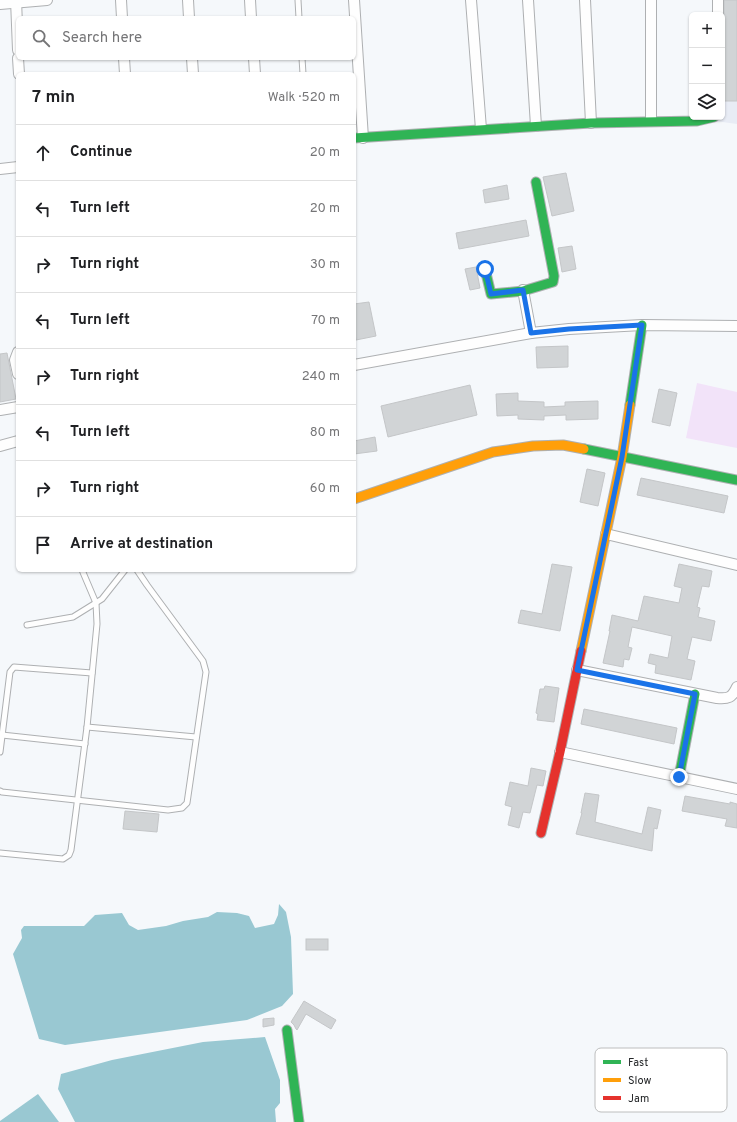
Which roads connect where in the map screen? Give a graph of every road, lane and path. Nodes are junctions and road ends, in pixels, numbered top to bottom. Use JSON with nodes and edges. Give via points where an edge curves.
{"nodes":[{"id":1,"x":47,"y":0,"type":"edge"},
{"id":2,"x":121,"y":0,"type":"edge"},
{"id":3,"x":188,"y":0,"type":"edge"},
{"id":4,"x":250,"y":0,"type":"edge"},
{"id":5,"x":298,"y":0,"type":"edge"},
{"id":6,"x":354,"y":0,"type":"edge"},
{"id":7,"x":471,"y":0,"type":"edge"},
{"id":8,"x":528,"y":0,"type":"edge"},
{"id":9,"x":585,"y":0,"type":"edge"},
{"id":10,"x":651,"y":0,"type":"edge"},
{"id":11,"x":718,"y":0,"type":"edge"},
{"id":12,"x":16,"y":1,"type":"edge"},
{"id":13,"x":0,"y":4,"type":"edge"},
{"id":14,"x":718,"y":12,"type":"edge"},
{"id":15,"x":17,"y":16,"type":"edge"},
{"id":16,"x":122,"y":16,"type":"edge"},
{"id":17,"x":189,"y":16,"type":"edge"},
{"id":18,"x":251,"y":16,"type":"edge"},
{"id":19,"x":299,"y":16,"type":"edge"},
{"id":20,"x":354,"y":16,"type":"edge"},
{"id":21,"x":18,"y":60,"type":"edge"},
{"id":22,"x":124,"y":60,"type":"edge"},
{"id":23,"x":192,"y":60,"type":"edge"},
{"id":24,"x":254,"y":60,"type":"edge"},
{"id":25,"x":302,"y":60,"type":"edge"},
{"id":26,"x":356,"y":60,"type":"edge"},
{"id":27,"x":19,"y":72,"type":"edge"},
{"id":28,"x":125,"y":72,"type":"edge"},
{"id":29,"x":193,"y":72,"type":"edge"},
{"id":30,"x":255,"y":72,"type":"edge"},
{"id":31,"x":303,"y":72,"type":"edge"},
{"id":32,"x":702,"y":120,"type":"edge"},
{"id":33,"x":651,"y":121,"type":"junction"},
{"id":34,"x":591,"y":122,"type":"junction"},
{"id":35,"x":536,"y":126,"type":"junction"},
{"id":36,"x":481,"y":129,"type":"junction"},
{"id":37,"x":358,"y":138,"type":"edge"},
{"id":38,"x":16,"y":167,"type":"edge"},
{"id":39,"x":0,"y":169,"type":"edge"},
{"id":40,"x":536,"y":182,"type":"dead end"},
{"id":41,"x":485,"y":269,"type":"dead end"},
{"id":42,"x":523,"y":290,"type":"junction"},
{"id":43,"x":642,"y":325,"type":"junction"},
{"id":44,"x":737,"y":326,"type":"edge"},
{"id":45,"x":531,"y":333,"type":"junction"},
{"id":46,"x":356,"y":365,"type":"edge"},
{"id":47,"x":16,"y":407,"type":"edge"},
{"id":48,"x":0,"y":410,"type":"edge"},
{"id":49,"x":16,"y":442,"type":"edge"},
{"id":50,"x":0,"y":446,"type":"edge"},
{"id":51,"x":622,"y":457,"type":"junction"},
{"id":52,"x":737,"y":480,"type":"edge"},
{"id":53,"x":356,"y":498,"type":"edge"},
{"id":54,"x":606,"y":534,"type":"junction"},
{"id":55,"x":737,"y":565,"type":"edge"},
{"id":56,"x":83,"y":572,"type":"edge"},
{"id":57,"x":123,"y":572,"type":"edge"},
{"id":58,"x":138,"y":572,"type":"edge"},
{"id":59,"x":96,"y":603,"type":"junction"},
{"id":60,"x":27,"y":625,"type":"dead end"},
{"id":61,"x":577,"y":670,"type":"junction"},
{"id":62,"x":92,"y":673,"type":"junction"},
{"id":63,"x":737,"y":687,"type":"edge"},
{"id":64,"x":695,"y":694,"type":"junction"},
{"id":65,"x":87,"y":727,"type":"junction"},
{"id":66,"x":2,"y":735,"type":"junction"},
{"id":67,"x":196,"y":738,"type":"junction"},
{"id":68,"x":85,"y":744,"type":"junction"},
{"id":69,"x":0,"y":752,"type":"edge"},
{"id":70,"x":560,"y":752,"type":"junction"},
{"id":71,"x":679,"y":777,"type":"junction"},
{"id":72,"x":737,"y":789,"type":"edge"},
{"id":73,"x":0,"y":791,"type":"edge"},
{"id":74,"x":78,"y":800,"type":"junction"},
{"id":75,"x":540,"y":833,"type":"dead end"},
{"id":76,"x":0,"y":853,"type":"edge"},
{"id":77,"x":287,"y":1030,"type":"dead end"},
{"id":78,"x":299,"y":1122,"type":"edge"}],
"edges":[{"from":1,"to":12,"type":"street"},
{"from":2,"to":16,"type":"street"},
{"from":3,"to":17,"type":"street"},
{"from":4,"to":18,"type":"street"},
{"from":5,"to":19,"type":"lane"},
{"from":6,"to":20,"type":"street"},
{"from":7,"to":36,"type":"street"},
{"from":8,"to":35,"type":"street"},
{"from":9,"to":34,"type":"street"},
{"from":10,"to":33,"type":"street"},
{"from":11,"to":14,"type":"street"},
{"from":12,"to":13,"type":"street"},
{"from":12,"to":15,"type":"street"},
{"from":21,"to":27,"type":"street"},
{"from":22,"to":28,"type":"street"},
{"from":23,"to":29,"type":"street"},
{"from":24,"to":30,"type":"street"},
{"from":25,"to":31,"type":"lane"},
{"from":26,"to":37,"type":"street"},
{"from":32,"to":33,"type":"street"},
{"from":33,"to":34,"type":"street"},
{"from":34,"to":35,"type":"street"},
{"from":35,"to":36,"type":"street"},
{"from":36,"to":37,"type":"street"},
{"from":38,"to":39,"type":"street"},
{"from":40,"to":42,"type":"street","via":[[554,276],[553,282]]},
{"from":41,"to":42,"type":"street","via":[[491,294]]},
{"from":42,"to":45,"type":"street"},
{"from":43,"to":44,"type":"street"},
{"from":43,"to":45,"type":"street"},
{"from":43,"to":51,"type":"street"},
{"from":45,"to":46,"type":"street"},
{"from":47,"to":48,"type":"street"},
{"from":49,"to":50,"type":"street"},
{"from":51,"to":52,"type":"street"},
{"from":51,"to":53,"type":"street","via":[[563,445],[493,452]]},
{"from":51,"to":54,"type":"street"},
{"from":54,"to":55,"type":"street"},
{"from":54,"to":61,"type":"street"},
{"from":56,"to":59,"type":"lane"},
{"from":57,"to":59,"type":"lane"},
{"from":58,"to":67,"type":"lane","via":[[203,661],[206,672]]},
{"from":59,"to":60,"type":"lane","via":[[73,617]]},
{"from":59,"to":62,"type":"lane","via":[[97,624]]},
{"from":61,"to":64,"type":"street"},
{"from":61,"to":70,"type":"street"},
{"from":62,"to":65,"type":"lane"},
{"from":62,"to":66,"type":"lane","via":[[14,667],[10,672]]},
{"from":63,"to":64,"type":"street","via":[[734,694],[726,699]]},
{"from":64,"to":71,"type":"street"},
{"from":65,"to":67,"type":"lane"},
{"from":65,"to":68,"type":"lane"},
{"from":66,"to":68,"type":"lane"},
{"from":66,"to":69,"type":"lane"},
{"from":67,"to":74,"type":"lane","via":[[186,803],[182,808],[168,810]]},
{"from":68,"to":74,"type":"lane"},
{"from":70,"to":71,"type":"street"},
{"from":70,"to":75,"type":"street"},
{"from":71,"to":72,"type":"street"},
{"from":73,"to":74,"type":"lane"},
{"from":74,"to":76,"type":"lane","via":[[69,855],[63,859]]},
{"from":77,"to":78,"type":"street"}]}
